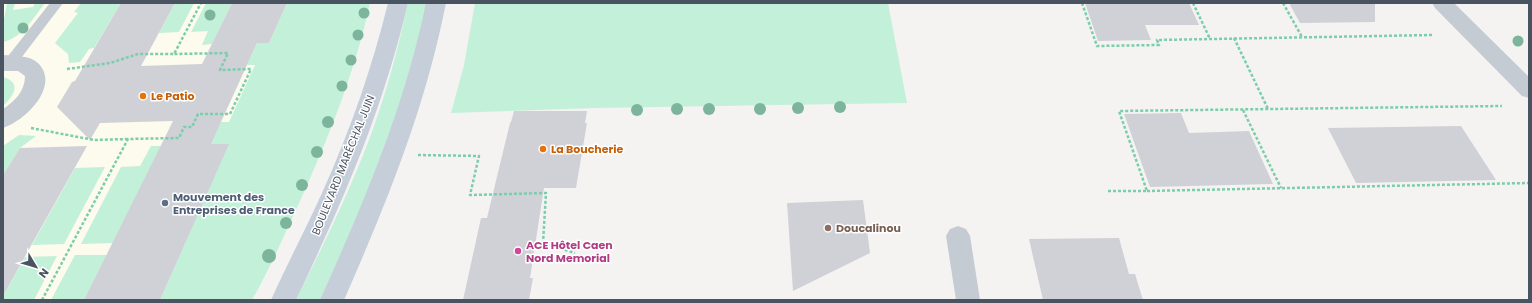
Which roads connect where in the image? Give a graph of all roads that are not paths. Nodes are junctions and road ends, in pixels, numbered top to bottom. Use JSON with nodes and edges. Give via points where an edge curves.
{"nodes":[{"id":1,"x":57,"y":3,"type":"edge"},
{"id":2,"x":398,"y":3,"type":"edge"},
{"id":3,"x":436,"y":3,"type":"edge"},
{"id":4,"x":1442,"y":3,"type":"edge"},
{"id":5,"x":7,"y":63,"type":"edge"},
{"id":6,"x":1529,"y":90,"type":"edge"},
{"id":7,"x":3,"y":120,"type":"edge"},
{"id":8,"x":958,"y":236,"type":"dead end"},
{"id":9,"x":283,"y":300,"type":"edge"},
{"id":10,"x":332,"y":300,"type":"edge"},
{"id":11,"x":968,"y":300,"type":"edge"}],
"edges":[{"from":1,"to":5,"type":"lane"},
{"from":2,"to":9,"type":"main road","name":"BOULEVARD MARÉCHAL JUIN","via":[[365,120],[330,204]]},
{"from":3,"to":10,"type":"main road","via":[[423,64],[399,136],[367,222]]},
{"from":4,"to":6,"type":"street"},
{"from":5,"to":7,"type":"street","via":[[23,65],[32,70],[36,77],[36,87],[20,109]]},
{"from":8,"to":11,"type":"street"}]}
